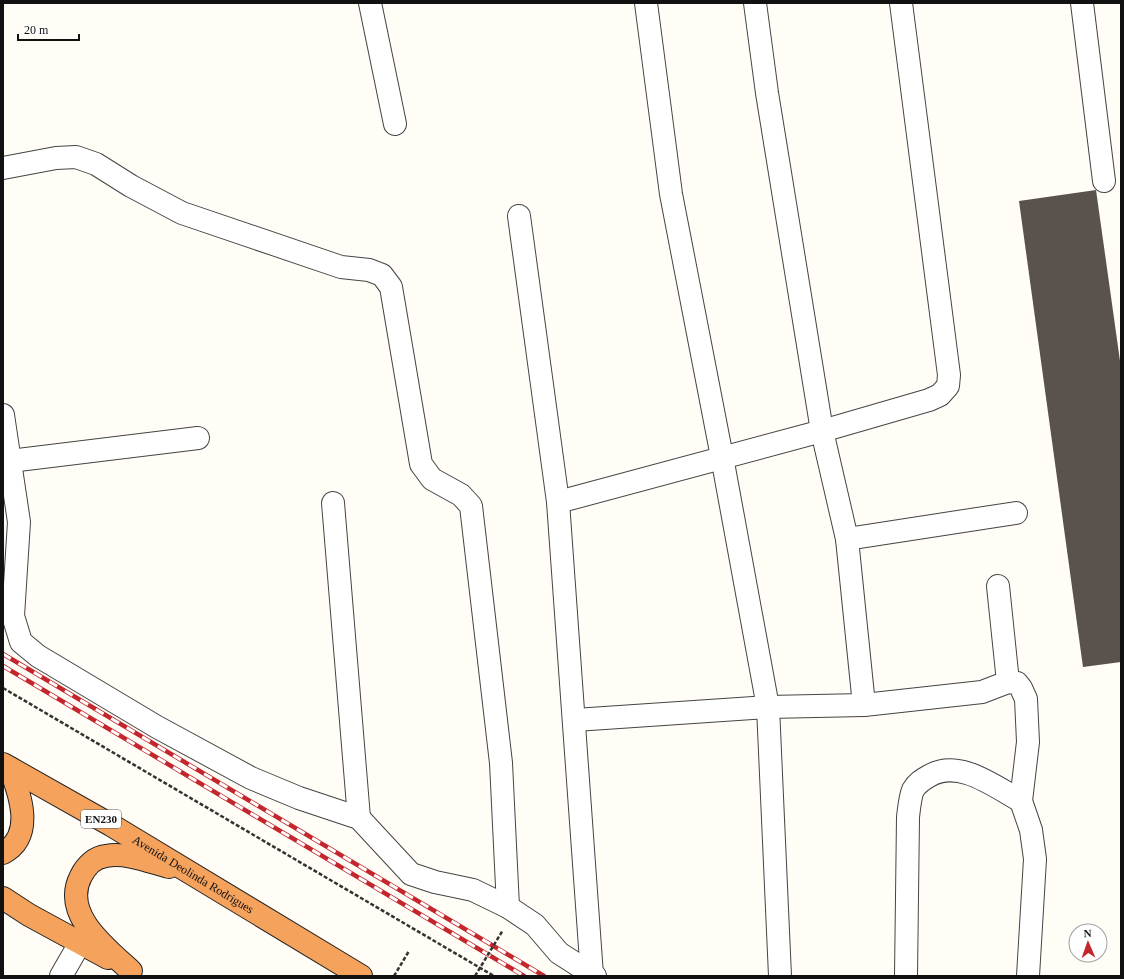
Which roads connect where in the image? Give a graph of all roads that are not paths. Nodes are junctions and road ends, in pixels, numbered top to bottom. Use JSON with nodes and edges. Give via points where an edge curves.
{"nodes":[{"id":1,"x":370,"y":3,"type":"edge"},
{"id":2,"x":646,"y":3,"type":"edge"},
{"id":3,"x":755,"y":3,"type":"edge"},
{"id":4,"x":902,"y":3,"type":"edge"},
{"id":5,"x":1082,"y":3,"type":"edge"},
{"id":6,"x":395,"y":124,"type":"dead end"},
{"id":7,"x":3,"y":168,"type":"edge"},
{"id":8,"x":1104,"y":181,"type":"dead end"},
{"id":9,"x":519,"y":216,"type":"dead end"},
{"id":10,"x":3,"y":415,"type":"edge"},
{"id":11,"x":822,"y":431,"type":"junction"},
{"id":12,"x":198,"y":438,"type":"dead end"},
{"id":13,"x":722,"y":457,"type":"junction"},
{"id":14,"x":10,"y":461,"type":"junction"},
{"id":15,"x":558,"y":502,"type":"junction"},
{"id":16,"x":333,"y":503,"type":"dead end"},
{"id":17,"x":1016,"y":513,"type":"dead end"},
{"id":18,"x":847,"y":539,"type":"junction"},
{"id":19,"x":998,"y":586,"type":"dead end"},
{"id":20,"x":8,"y":613,"type":"edge"},
{"id":21,"x":1008,"y":682,"type":"junction"},
{"id":22,"x":864,"y":705,"type":"junction"},
{"id":23,"x":768,"y":707,"type":"junction"},
{"id":24,"x":575,"y":720,"type":"junction"},
{"id":25,"x":6,"y":766,"type":"edge"},
{"id":26,"x":1021,"y":802,"type":"junction"},
{"id":27,"x":359,"y":818,"type":"junction"},
{"id":28,"x":3,"y":853,"type":"edge"},
{"id":29,"x":190,"y":872,"type":"junction"},
{"id":30,"x":3,"y":898,"type":"edge"},
{"id":31,"x":508,"y":907,"type":"junction"},
{"id":32,"x":80,"y":943,"type":"junction"},
{"id":33,"x":136,"y":973,"type":"edge"},
{"id":34,"x":594,"y":975,"type":"edge"},
{"id":35,"x":61,"y":976,"type":"edge"},
{"id":36,"x":361,"y":976,"type":"edge"},
{"id":37,"x":780,"y":976,"type":"edge"},
{"id":38,"x":906,"y":976,"type":"edge"},
{"id":39,"x":1028,"y":976,"type":"edge"}],
"edges":[{"from":1,"to":6,"type":"street"},
{"from":2,"to":13,"type":"street","via":[[671,194]]},
{"from":3,"to":11,"type":"street","via":[[767,93]]},
{"from":4,"to":11,"type":"street","via":[[949,375],[948,386],[940,395],[929,400]]},
{"from":5,"to":8,"type":"street"},
{"from":7,"to":31,"type":"street","via":[[76,157],[96,164],[182,213],[341,267],[369,270],[382,275],[391,287],[421,464],[432,479],[460,494],[471,506],[501,763]]},
{"from":9,"to":15,"type":"street"},
{"from":10,"to":14,"type":"street"},
{"from":11,"to":13,"type":"street"},
{"from":11,"to":18,"type":"street"},
{"from":12,"to":14,"type":"street"},
{"from":13,"to":15,"type":"street"},
{"from":13,"to":23,"type":"street"},
{"from":14,"to":20,"type":"street","via":[[19,522]]},
{"from":15,"to":24,"type":"street"},
{"from":16,"to":27,"type":"street"},
{"from":17,"to":18,"type":"street"},
{"from":18,"to":22,"type":"street"},
{"from":19,"to":21,"type":"street"},
{"from":20,"to":27,"type":"street","via":[[21,642],[38,656],[157,727],[251,778],[299,798]]},
{"from":21,"to":22,"type":"street","via":[[982,692]]},
{"from":21,"to":26,"type":"street","via":[[1017,684],[1026,699],[1028,742]]},
{"from":22,"to":23,"type":"street"},
{"from":23,"to":24,"type":"street"},
{"from":23,"to":37,"type":"street"},
{"from":24,"to":34,"type":"street"},
{"from":25,"to":28,"type":"highway","via":[[18,788],[23,824],[17,839]]},
{"from":25,"to":29,"type":"highway","name":"Avenida Deolinda Rodrigues","number":"EN230","via":[[112,824]]},
{"from":26,"to":38,"type":"street","via":[[972,774],[947,770],[935,772],[920,781],[912,792],[908,817]]},
{"from":26,"to":39,"type":"street","via":[[1031,830],[1035,859]]},
{"from":27,"to":31,"type":"street","via":[[410,874],[473,890]]},
{"from":29,"to":33,"type":"highway","via":[[129,857],[106,856],[95,860],[84,869],[76,885],[82,919],[105,947]]},
{"from":29,"to":36,"type":"highway","name":"Avenida Deolinda Rodrigues","number":"EN230"},
{"from":30,"to":32,"type":"highway"},
{"from":31,"to":34,"type":"street","via":[[535,925],[559,953]]},
{"from":32,"to":33,"type":"highway"},
{"from":32,"to":35,"type":"street"}]}
